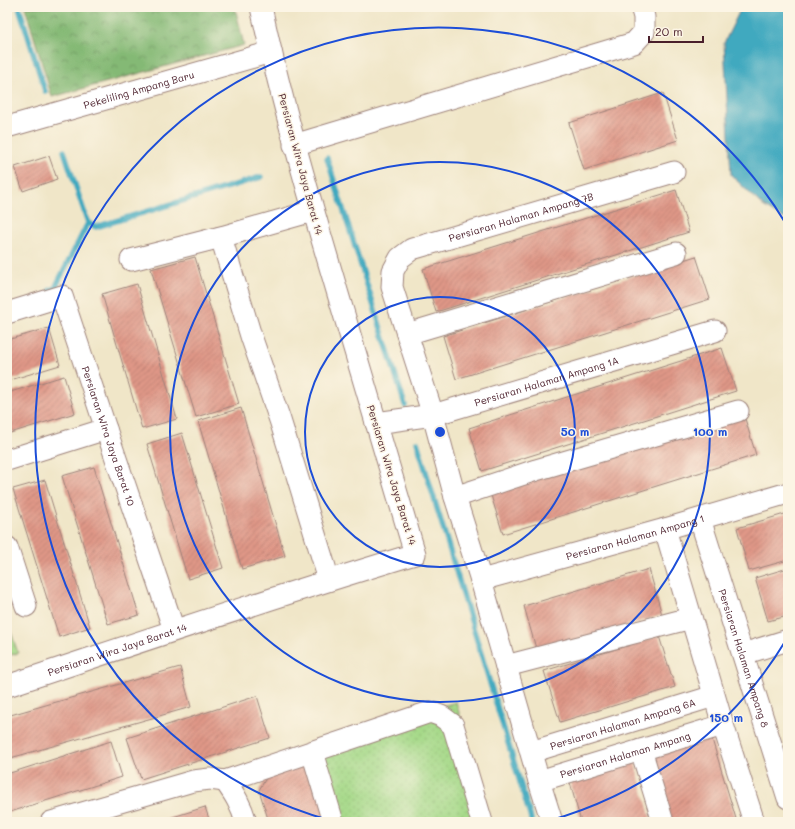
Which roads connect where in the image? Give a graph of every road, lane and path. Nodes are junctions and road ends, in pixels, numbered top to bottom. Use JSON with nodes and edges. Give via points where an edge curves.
{"nodes":[{"id":1,"x":261,"y":7,"type":"edge"},
{"id":2,"x":641,"y":7,"type":"edge"},
{"id":3,"x":271,"y":52,"type":"junction"},
{"id":4,"x":7,"y":127,"type":"edge"},
{"id":5,"x":294,"y":145,"type":"junction"},
{"id":6,"x":674,"y":172,"type":"dead end"},
{"id":7,"x":313,"y":211,"type":"junction"},
{"id":8,"x":221,"y":237,"type":"junction"},
{"id":9,"x":676,"y":253,"type":"dead end"},
{"id":10,"x":131,"y":260,"type":"dead end"},
{"id":11,"x":7,"y":313,"type":"edge"},
{"id":12,"x":715,"y":331,"type":"dead end"},
{"id":13,"x":408,"y":334,"type":"junction"},
{"id":14,"x":738,"y":411,"type":"dead end"},
{"id":15,"x":433,"y":414,"type":"junction"},
{"id":16,"x":376,"y":424,"type":"junction"},
{"id":17,"x":106,"y":429,"type":"junction"},
{"id":18,"x":7,"y":460,"type":"edge"},
{"id":19,"x":788,"y":493,"type":"edge"},
{"id":20,"x":455,"y":497,"type":"junction"},
{"id":21,"x":700,"y":519,"type":"junction"},
{"id":22,"x":665,"y":529,"type":"junction"},
{"id":23,"x":7,"y":547,"type":"edge"},
{"id":24,"x":329,"y":580,"type":"junction"},
{"id":25,"x":481,"y":580,"type":"junction"},
{"id":26,"x":26,"y":606,"type":"dead end"},
{"id":27,"x":691,"y":618,"type":"junction"},
{"id":28,"x":174,"y":630,"type":"junction"},
{"id":29,"x":788,"y":640,"type":"edge"},
{"id":30,"x":742,"y":654,"type":"junction"},
{"id":31,"x":506,"y":666,"type":"junction"},
{"id":32,"x":7,"y":686,"type":"edge"},
{"id":33,"x":714,"y":696,"type":"junction"},
{"id":34,"x":723,"y":725,"type":"junction"},
{"id":35,"x":641,"y":750,"type":"junction"},
{"id":36,"x":312,"y":752,"type":"junction"},
{"id":37,"x":531,"y":752,"type":"junction"},
{"id":38,"x":225,"y":781,"type":"junction"},
{"id":39,"x":540,"y":781,"type":"junction"},
{"id":40,"x":787,"y":791,"type":"edge"},
{"id":41,"x":51,"y":822,"type":"edge"},
{"id":42,"x":246,"y":822,"type":"edge"},
{"id":43,"x":333,"y":822,"type":"edge"},
{"id":44,"x":482,"y":822,"type":"edge"},
{"id":45,"x":552,"y":822,"type":"edge"},
{"id":46,"x":662,"y":822,"type":"edge"},
{"id":47,"x":754,"y":822,"type":"edge"}],
"edges":[{"from":1,"to":3,"type":"street","name":"Persiaran Wira Jaya Barat 14"},
{"from":2,"to":5,"type":"street","via":[[644,32],[634,43]]},
{"from":3,"to":4,"type":"street","name":"Pekeliling Ampang Baru"},
{"from":3,"to":5,"type":"street","name":"Persiaran Wira Jaya Barat 14"},
{"from":5,"to":7,"type":"street","name":"Persiaran Wira Jaya Barat 14"},
{"from":6,"to":13,"type":"street","name":"Persiaran Halaman Ampang 7B","via":[[412,249],[400,258],[393,272],[392,287]]},
{"from":7,"to":8,"type":"street"},
{"from":7,"to":16,"type":"street","name":"Persiaran Wira Jaya Barat 14"},
{"from":8,"to":10,"type":"street"},
{"from":8,"to":24,"type":"street"},
{"from":9,"to":13,"type":"street"},
{"from":11,"to":17,"type":"street","name":"Persiaran Wira Jaya Barat 10","via":[[62,296]]},
{"from":12,"to":15,"type":"street","name":"Persiaran Halaman Ampang 1A"},
{"from":13,"to":15,"type":"street"},
{"from":14,"to":20,"type":"street","via":[[536,470]]},
{"from":15,"to":16,"type":"street","name":"Persiaran Halaman Ampang 1A"},
{"from":15,"to":20,"type":"street"},
{"from":16,"to":24,"type":"street","name":"Persiaran Wira Jaya Barat 14","via":[[415,554]]},
{"from":17,"to":18,"type":"street"},
{"from":17,"to":28,"type":"street","name":"Persiaran Wira Jaya Barat 10"},
{"from":19,"to":21,"type":"street","name":"Persiaran Halaman Ampang 1"},
{"from":20,"to":25,"type":"street"},
{"from":21,"to":22,"type":"street","name":"Persiaran Halaman Ampang 1"},
{"from":21,"to":30,"type":"street","name":"Persiaran Halaman Ampang 8"},
{"from":22,"to":25,"type":"street","name":"Persiaran Halaman Ampang 1"},
{"from":22,"to":27,"type":"street"},
{"from":23,"to":26,"type":"street"},
{"from":24,"to":28,"type":"street","name":"Persiaran Wira Jaya Barat 14"},
{"from":25,"to":31,"type":"street"},
{"from":27,"to":31,"type":"street"},
{"from":27,"to":33,"type":"street"},
{"from":28,"to":32,"type":"street","name":"Persiaran Wira Jaya Barat 14"},
{"from":29,"to":30,"type":"street"},
{"from":30,"to":40,"type":"street","name":"Persiaran Halaman Ampang 8"},
{"from":31,"to":37,"type":"street"},
{"from":33,"to":34,"type":"street"},
{"from":33,"to":37,"type":"street","name":"Persiaran Halaman Ampang 6A"},
{"from":34,"to":35,"type":"street","name":"Persiaran Halaman Ampang"},
{"from":34,"to":47,"type":"street"},
{"from":35,"to":39,"type":"street","name":"Persiaran Halaman Ampang"},
{"from":35,"to":46,"type":"street"},
{"from":36,"to":38,"type":"street"},
{"from":36,"to":43,"type":"street"},
{"from":36,"to":44,"type":"street","via":[[430,712],[441,716],[453,725]]},
{"from":37,"to":39,"type":"street"},
{"from":38,"to":41,"type":"street","via":[[193,781]]},
{"from":38,"to":42,"type":"street","via":[[235,795]]},
{"from":39,"to":45,"type":"street"}]}
